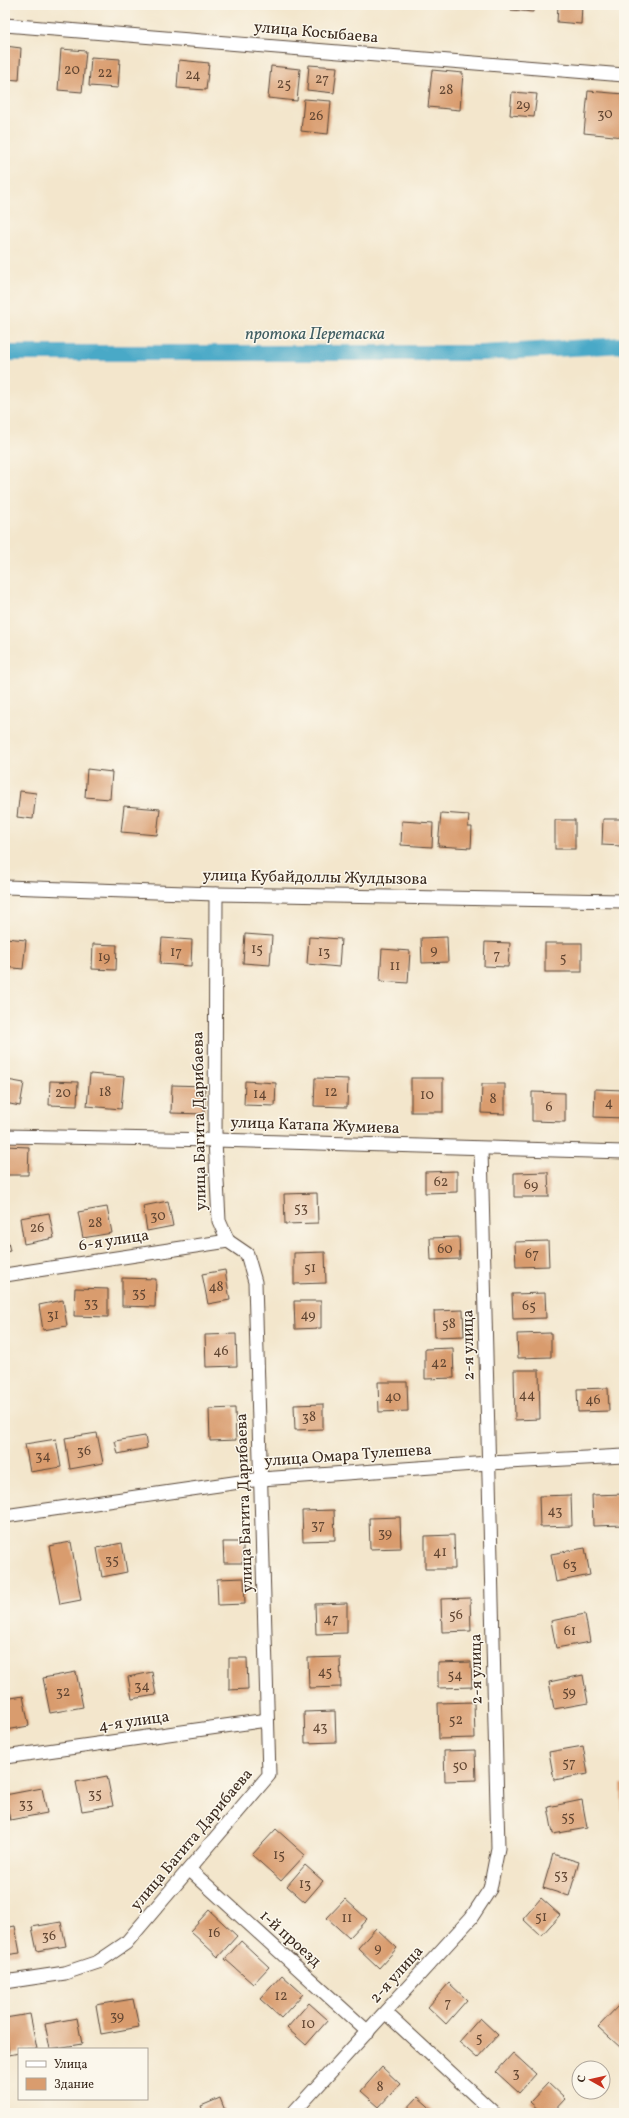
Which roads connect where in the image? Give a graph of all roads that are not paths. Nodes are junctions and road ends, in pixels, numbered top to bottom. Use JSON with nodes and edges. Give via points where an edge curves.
{"nodes":[{"id":1,"x":5,"y":25,"type":"edge"},
{"id":2,"x":624,"y":75,"type":"edge"},
{"id":3,"x":5,"y":887,"type":"edge"},
{"id":4,"x":216,"y":894,"type":"junction"},
{"id":5,"x":624,"y":901,"type":"edge"},
{"id":6,"x":5,"y":1136,"type":"edge"},
{"id":7,"x":215,"y":1140,"type":"junction"},
{"id":8,"x":481,"y":1149,"type":"junction"},
{"id":9,"x":624,"y":1152,"type":"edge"},
{"id":10,"x":228,"y":1241,"type":"junction"},
{"id":11,"x":5,"y":1275,"type":"edge"},
{"id":12,"x":624,"y":1456,"type":"edge"},
{"id":13,"x":489,"y":1463,"type":"junction"},
{"id":14,"x":261,"y":1479,"type":"junction"},
{"id":15,"x":5,"y":1516,"type":"edge"},
{"id":16,"x":267,"y":1720,"type":"junction"},
{"id":17,"x":5,"y":1757,"type":"edge"},
{"id":18,"x":190,"y":1870,"type":"junction"},
{"id":19,"x":5,"y":1982,"type":"edge"},
{"id":20,"x":386,"y":2013,"type":"junction"},
{"id":21,"x":368,"y":2032,"type":"junction"},
{"id":22,"x":293,"y":2113,"type":"edge"},
{"id":23,"x":494,"y":2113,"type":"edge"}],
"edges":[{"from":1,"to":2,"type":"street","name":"улица Косыбаева"},
{"from":3,"to":4,"type":"street","name":"улица Кубайдоллы Жулдызова"},
{"from":4,"to":5,"type":"street","name":"улица Кубайдоллы Жулдызова"},
{"from":4,"to":7,"type":"street","name":"улица Багита Дарибаева"},
{"from":6,"to":7,"type":"street","name":"улица Катапа Жумиева"},
{"from":7,"to":8,"type":"street","name":"улица Катапа Жумиева"},
{"from":7,"to":10,"type":"street","name":"улица Багита Дарибаева","via":[[219,1221]]},
{"from":8,"to":9,"type":"street","name":"улица Катапа Жумиева"},
{"from":8,"to":13,"type":"street","name":"2-я улица"},
{"from":10,"to":11,"type":"street","name":"6-я улица"},
{"from":10,"to":14,"type":"street","name":"улица Багита Дарибаева","via":[[248,1254],[255,1282]]},
{"from":12,"to":13,"type":"street","name":"улица Омара Тулешева"},
{"from":13,"to":14,"type":"street","name":"улица Омара Тулешева"},
{"from":13,"to":20,"type":"street","name":"2-я улица","via":[[498,1848],[490,1889],[471,1918]]},
{"from":14,"to":15,"type":"street","name":"улица Омара Тулешева"},
{"from":14,"to":16,"type":"street","name":"улица Багита Дарибаева"},
{"from":16,"to":17,"type":"street","name":"4-я улица"},
{"from":16,"to":18,"type":"street","name":"улица Багита Дарибаева","via":[[269,1775]]},
{"from":18,"to":19,"type":"street","name":"улица Багита Дарибаева","via":[[126,1943],[98,1962],[65,1973]]},
{"from":18,"to":21,"type":"street","name":"1-й проезд"},
{"from":20,"to":21,"type":"street","name":"2-я улица"},
{"from":20,"to":23,"type":"street"},
{"from":21,"to":22,"type":"street","name":"2-я улица"}]}
